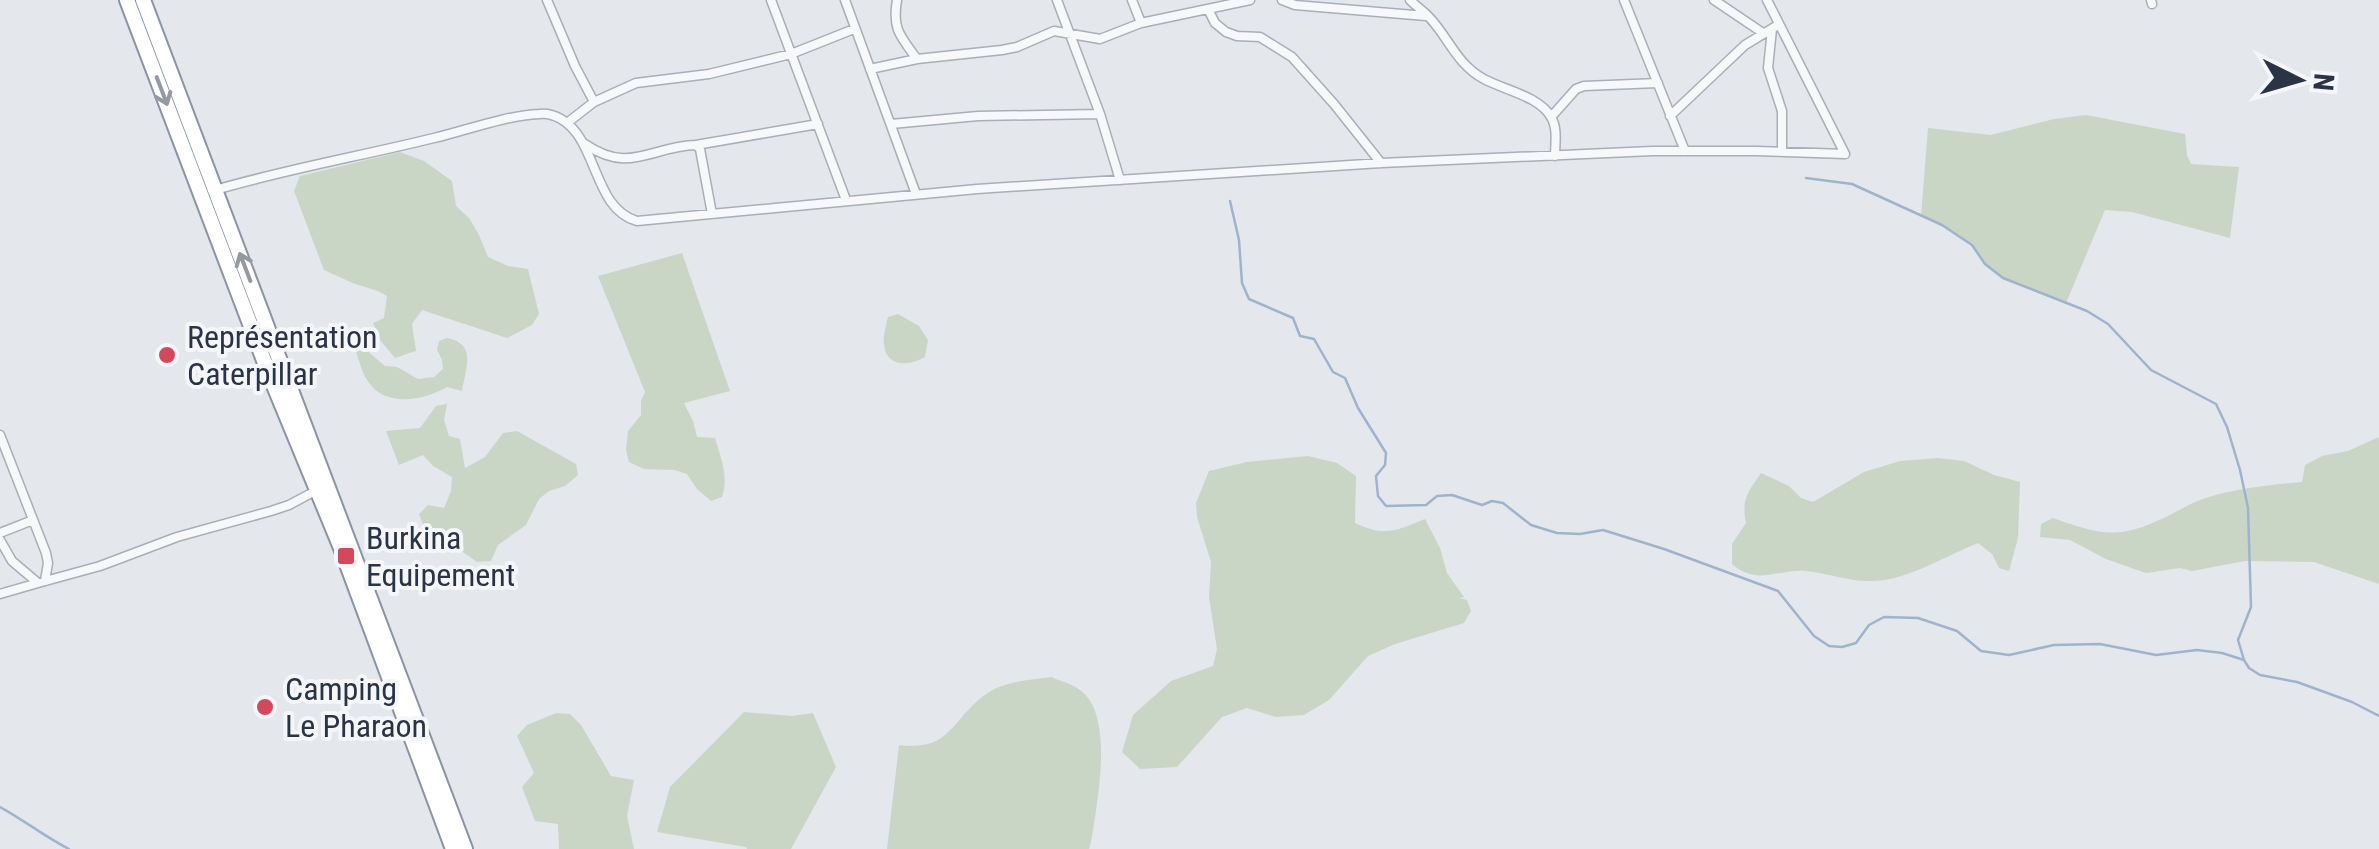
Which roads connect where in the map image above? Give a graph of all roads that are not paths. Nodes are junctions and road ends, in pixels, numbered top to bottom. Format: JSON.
{"nodes":[{"id":1,"x":127,"y":0,"type":"edge"},
{"id":2,"x":143,"y":0,"type":"edge"},
{"id":3,"x":547,"y":0,"type":"edge"},
{"id":4,"x":771,"y":0,"type":"edge"},
{"id":5,"x":845,"y":0,"type":"edge"},
{"id":6,"x":897,"y":0,"type":"edge"},
{"id":7,"x":1057,"y":0,"type":"edge"},
{"id":8,"x":1132,"y":0,"type":"edge"},
{"id":9,"x":1250,"y":0,"type":"edge"},
{"id":10,"x":1282,"y":0,"type":"edge"},
{"id":11,"x":1410,"y":0,"type":"edge"},
{"id":12,"x":1624,"y":0,"type":"edge"},
{"id":13,"x":1714,"y":0,"type":"edge"},
{"id":14,"x":1766,"y":0,"type":"edge"},
{"id":15,"x":1208,"y":10,"type":"junction"},
{"id":16,"x":1429,"y":16,"type":"junction"},
{"id":17,"x":1140,"y":24,"type":"junction"},
{"id":18,"x":854,"y":29,"type":"junction"},
{"id":19,"x":1771,"y":29,"type":"junction"},
{"id":20,"x":1069,"y":32,"type":"junction"},
{"id":21,"x":792,"y":54,"type":"junction"},
{"id":22,"x":917,"y":58,"type":"junction"},
{"id":23,"x":870,"y":69,"type":"junction"},
{"id":24,"x":1658,"y":83,"type":"junction"},
{"id":25,"x":594,"y":102,"type":"junction"},
{"id":26,"x":1100,"y":114,"type":"junction"},
{"id":27,"x":1670,"y":116,"type":"junction"},
{"id":28,"x":1552,"y":117,"type":"junction"},
{"id":29,"x":567,"y":123,"type":"junction"},
{"id":30,"x":818,"y":124,"type":"junction"},
{"id":31,"x":891,"y":124,"type":"junction"},
{"id":32,"x":581,"y":142,"type":"junction"},
{"id":33,"x":696,"y":144,"type":"junction"},
{"id":34,"x":1685,"y":150,"type":"junction"},
{"id":35,"x":1782,"y":151,"type":"junction"},
{"id":36,"x":1555,"y":156,"type":"junction"},
{"id":37,"x":1381,"y":163,"type":"junction"},
{"id":38,"x":1120,"y":180,"type":"junction"},
{"id":39,"x":216,"y":190,"type":"junction"},
{"id":40,"x":916,"y":194,"type":"junction"},
{"id":41,"x":846,"y":200,"type":"junction"},
{"id":42,"x":712,"y":214,"type":"junction"},
{"id":43,"x":0,"y":435,"type":"edge"},
{"id":44,"x":322,"y":488,"type":"junction"},
{"id":45,"x":33,"y":520,"type":"junction"},
{"id":46,"x":0,"y":536,"type":"edge"},
{"id":47,"x":42,"y":582,"type":"junction"},
{"id":48,"x":0,"y":594,"type":"edge"},
{"id":49,"x":454,"y":849,"type":"edge"},
{"id":50,"x":466,"y":849,"type":"edge"}],
"edges":[{"from":1,"to":44,"type":"highway","one_way":true},
{"from":2,"to":39,"type":"highway"},
{"from":3,"to":25,"type":"street"},
{"from":4,"to":21,"type":"street"},
{"from":5,"to":18,"type":"street"},
{"from":6,"to":22,"type":"street"},
{"from":7,"to":20,"type":"street"},
{"from":8,"to":17,"type":"street"},
{"from":9,"to":15,"type":"street"},
{"from":10,"to":16,"type":"street"},
{"from":11,"to":16,"type":"street"},
{"from":12,"to":24,"type":"street"},
{"from":13,"to":19,"type":"street"},
{"from":14,"to":19,"type":"street"},
{"from":15,"to":17,"type":"street"},
{"from":15,"to":37,"type":"street"},
{"from":16,"to":28,"type":"street"},
{"from":17,"to":20,"type":"street"},
{"from":18,"to":21,"type":"street"},
{"from":18,"to":23,"type":"street"},
{"from":19,"to":27,"type":"street"},
{"from":19,"to":35,"type":"street"},
{"from":19,"to":35,"type":"street"},
{"from":20,"to":22,"type":"street"},
{"from":20,"to":26,"type":"street"},
{"from":21,"to":25,"type":"street"},
{"from":21,"to":30,"type":"street"},
{"from":22,"to":23,"type":"street"},
{"from":23,"to":31,"type":"street"},
{"from":24,"to":27,"type":"street"},
{"from":24,"to":28,"type":"street"},
{"from":25,"to":29,"type":"street"},
{"from":26,"to":31,"type":"street"},
{"from":26,"to":38,"type":"street"},
{"from":27,"to":34,"type":"street"},
{"from":28,"to":36,"type":"street"},
{"from":29,"to":32,"type":"street"},
{"from":29,"to":39,"type":"street"},
{"from":30,"to":33,"type":"street"},
{"from":30,"to":41,"type":"street"},
{"from":31,"to":40,"type":"street"},
{"from":32,"to":33,"type":"street"},
{"from":32,"to":42,"type":"street"},
{"from":33,"to":42,"type":"street"},
{"from":34,"to":35,"type":"street"},
{"from":34,"to":36,"type":"street"},
{"from":36,"to":37,"type":"street"},
{"from":37,"to":38,"type":"street"},
{"from":38,"to":40,"type":"street"},
{"from":44,"to":39,"type":"highway","one_way":true},
{"from":40,"to":41,"type":"street"},
{"from":41,"to":42,"type":"street"},
{"from":43,"to":45,"type":"street"},
{"from":44,"to":47,"type":"street"},
{"from":44,"to":49,"type":"highway"},
{"from":44,"to":50,"type":"highway"},
{"from":45,"to":46,"type":"street"},
{"from":45,"to":47,"type":"street"},
{"from":46,"to":47,"type":"street"},
{"from":47,"to":48,"type":"street"}]}
